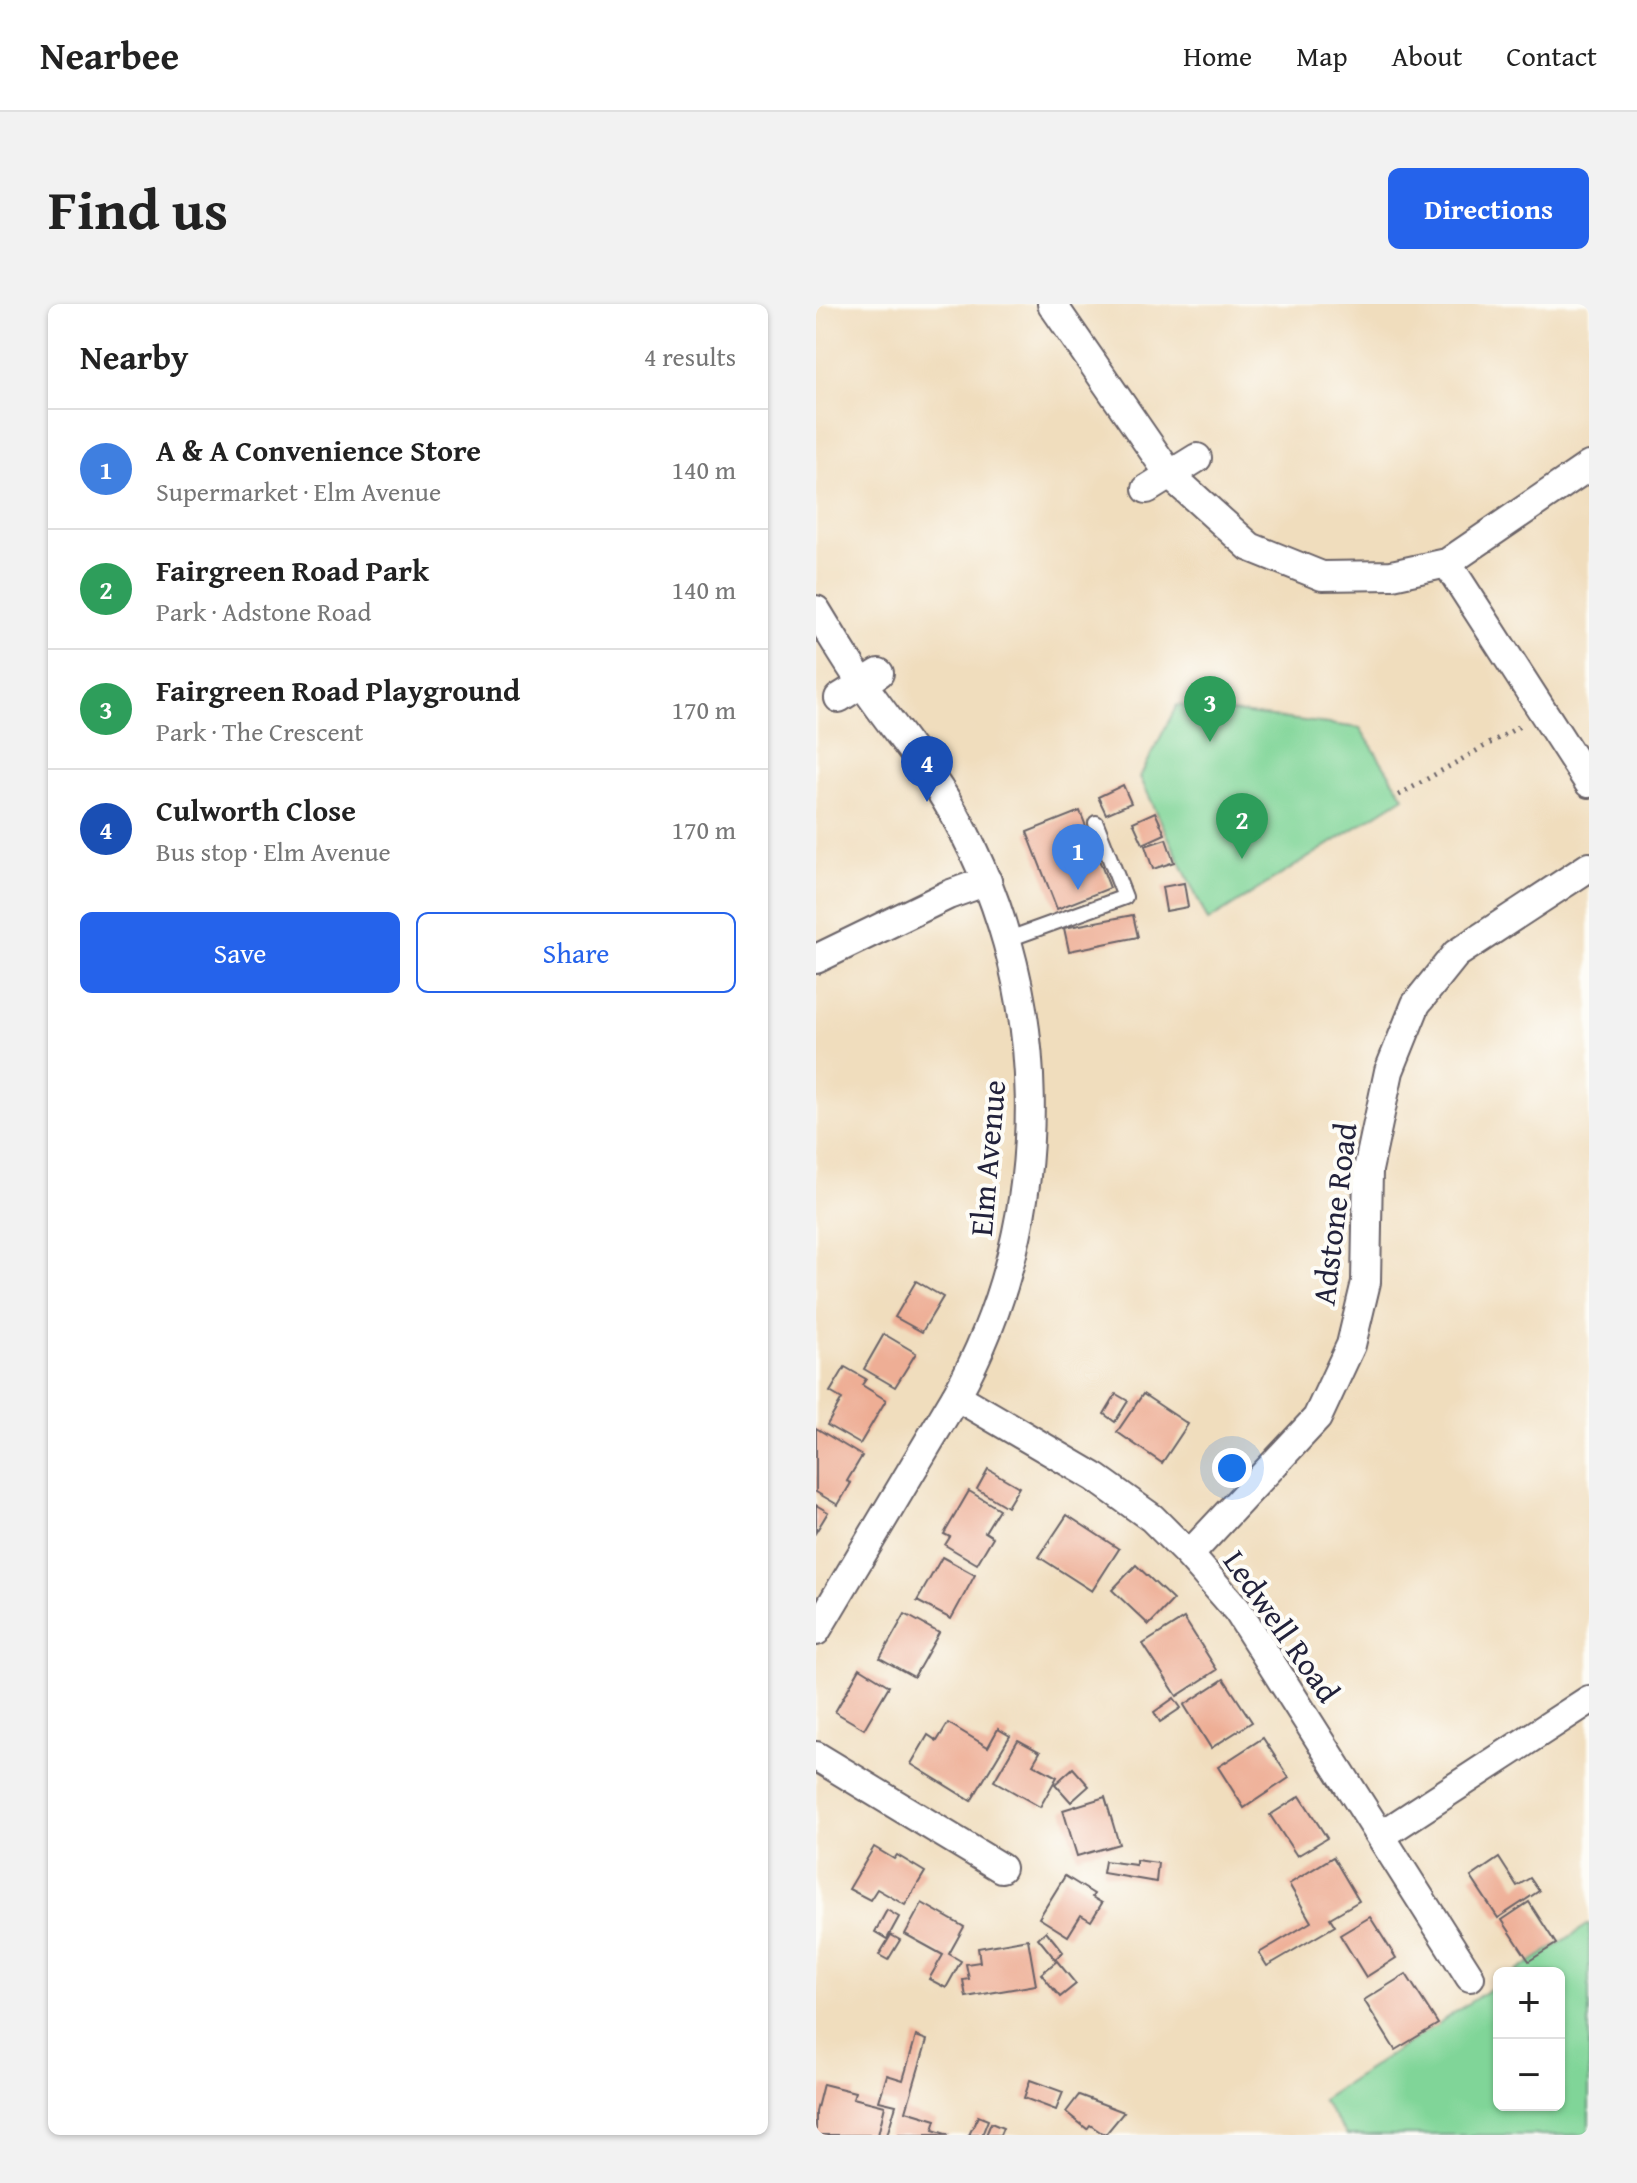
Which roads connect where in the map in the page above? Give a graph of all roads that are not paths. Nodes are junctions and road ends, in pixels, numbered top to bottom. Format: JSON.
{"nodes":[{"id":1,"x":1052,"y":304,"type":"edge"},
{"id":2,"x":1197,"y":458,"type":"dead end"},
{"id":3,"x":1589,"y":466,"type":"edge"},
{"id":4,"x":1159,"y":482,"type":"junction"},
{"id":5,"x":1447,"y":563,"type":"junction"},
{"id":6,"x":816,"y":610,"type":"edge"},
{"id":7,"x":1589,"y":783,"type":"edge"},
{"id":8,"x":1096,"y":823,"type":"dead end"},
{"id":9,"x":1589,"y":867,"type":"edge"},
{"id":10,"x":987,"y":881,"type":"junction"},
{"id":11,"x":1006,"y":940,"type":"junction"},
{"id":12,"x":816,"y":959,"type":"edge"},
{"id":13,"x":956,"y":1396,"type":"junction"},
{"id":14,"x":1189,"y":1555,"type":"junction"},
{"id":15,"x":816,"y":1631,"type":"edge"},
{"id":16,"x":1589,"y":1700,"type":"edge"},
{"id":17,"x":816,"y":1756,"type":"edge"},
{"id":18,"x":1382,"y":1835,"type":"junction"},
{"id":19,"x":1001,"y":1868,"type":"dead end"},
{"id":20,"x":1470,"y":1977,"type":"dead end"}],
"edges":[{"from":1,"to":4,"type":"street"},
{"from":2,"to":4,"type":"street"},
{"from":3,"to":5,"type":"street"},
{"from":4,"to":5,"type":"street"},
{"from":5,"to":7,"type":"street"},
{"from":6,"to":10,"type":"street","name":"Elm Avenue"},
{"from":8,"to":11,"type":"lane"},
{"from":9,"to":14,"type":"street","name":"Adstone Road"},
{"from":10,"to":11,"type":"street","name":"Elm Avenue"},
{"from":10,"to":12,"type":"street"},
{"from":11,"to":13,"type":"street","name":"Elm Avenue"},
{"from":13,"to":14,"type":"street","name":"Ledwell Road"},
{"from":13,"to":15,"type":"street","name":"Elm Avenue"},
{"from":14,"to":18,"type":"street","name":"Ledwell Road"},
{"from":16,"to":18,"type":"street"},
{"from":17,"to":19,"type":"street"},
{"from":18,"to":20,"type":"street","name":"Ledwell Road"}]}
